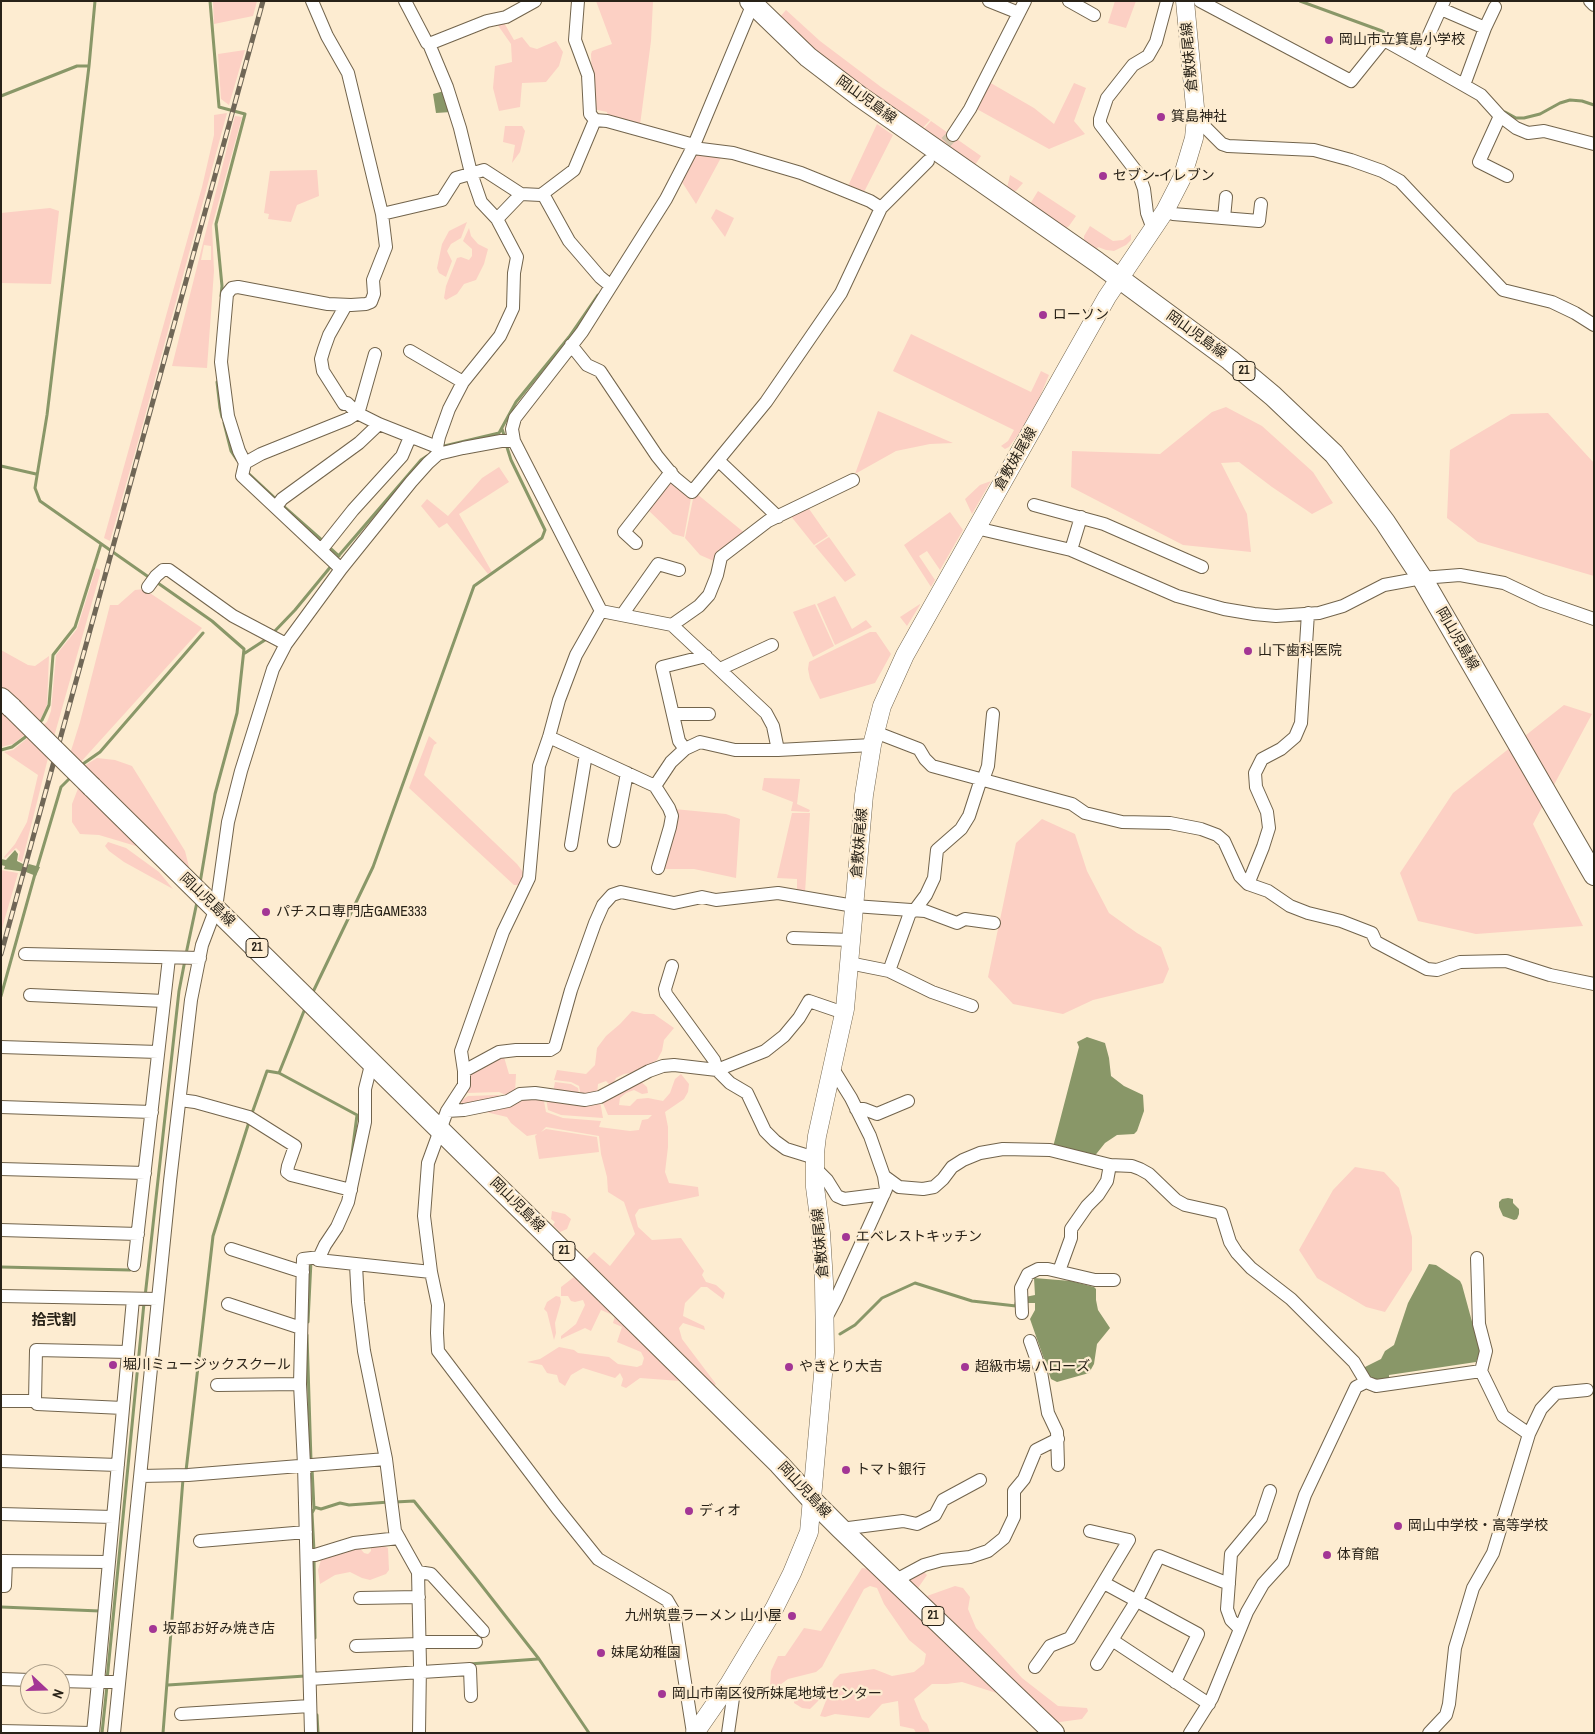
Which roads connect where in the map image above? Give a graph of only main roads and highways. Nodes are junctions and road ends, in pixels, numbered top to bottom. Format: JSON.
{"nodes":[{"id":1,"x":1185,"y":1,"type":"edge"},
{"id":2,"x":752,"y":2,"type":"edge"},
{"id":3,"x":1119,"y":279,"type":"junction"},
{"id":4,"x":6,"y":703,"type":"edge"},
{"id":5,"x":1594,"y":875,"type":"edge"},
{"id":6,"x":812,"y":1500,"type":"junction"},
{"id":7,"x":694,"y":1733,"type":"edge"},
{"id":8,"x":1054,"y":1733,"type":"edge"}],
"edges":[{"from":1,"to":3,"type":"main road","name":"倉敷妹尾線"},
{"from":2,"to":3,"type":"main road","name":"岡山児島線","number":"21"},
{"from":3,"to":5,"type":"main road","name":"岡山児島線","number":"21"},
{"from":3,"to":6,"type":"main road","name":"倉敷妹尾線"},
{"from":4,"to":6,"type":"main road","name":"岡山児島線","number":"21","bridge":true},
{"from":6,"to":7,"type":"main road","name":"倉敷妹尾線"},
{"from":6,"to":8,"type":"main road","name":"岡山児島線","number":"21"}]}
